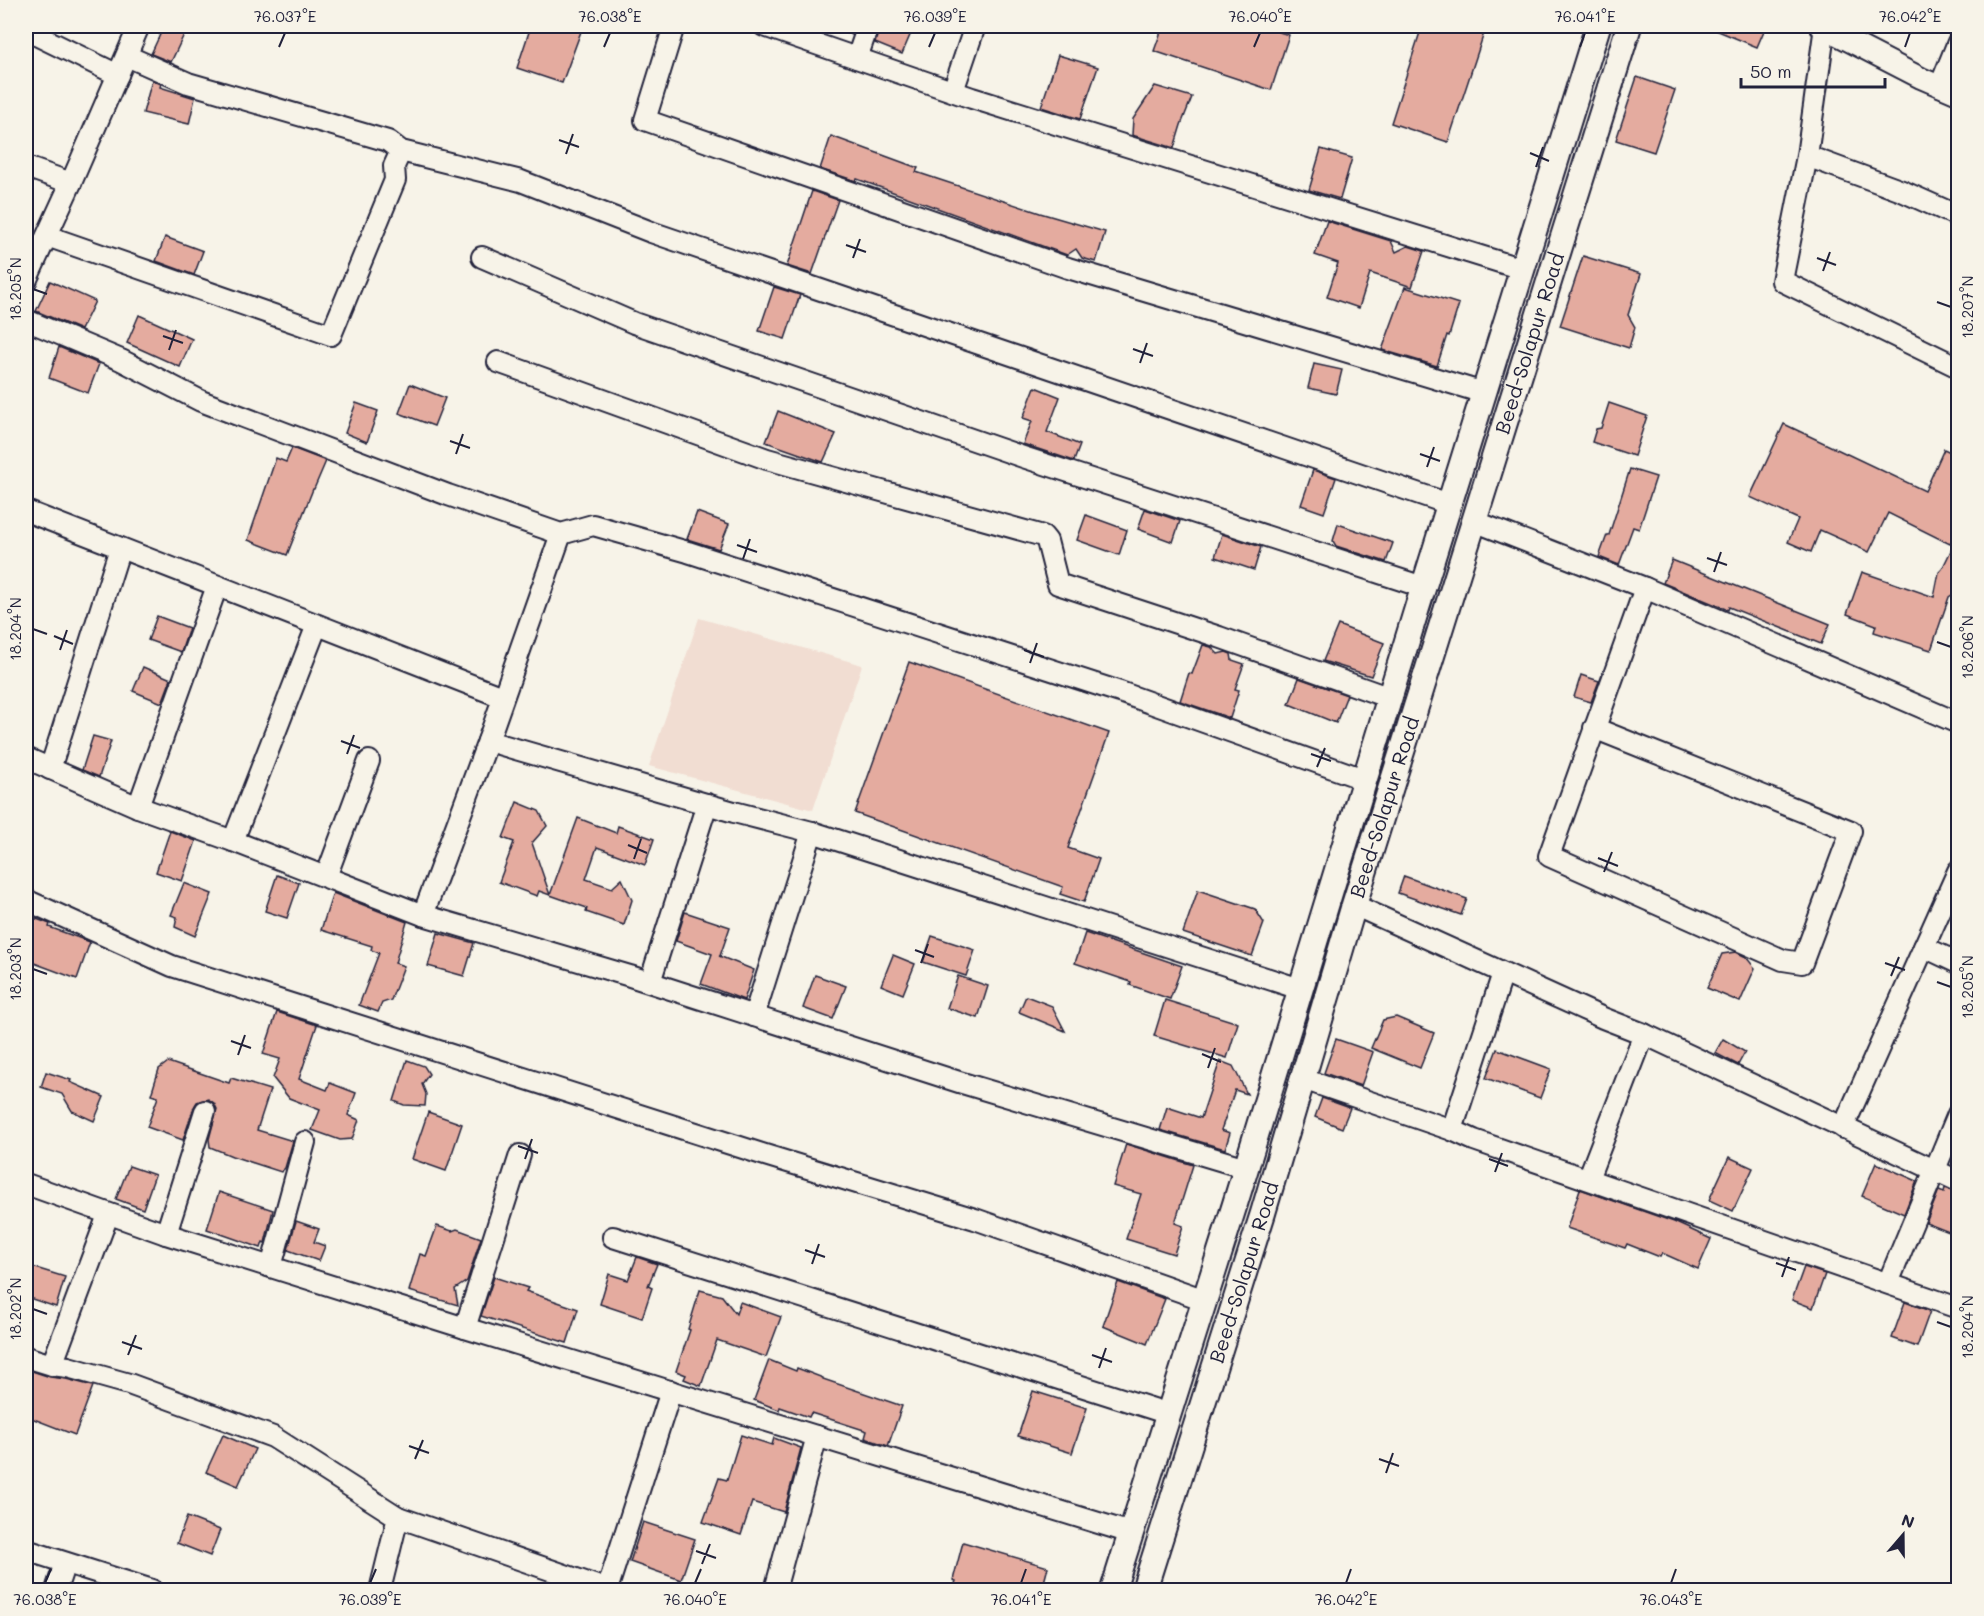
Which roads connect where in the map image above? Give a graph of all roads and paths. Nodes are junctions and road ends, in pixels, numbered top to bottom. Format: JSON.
{"nodes":[{"id":1,"x":139,"y":26,"type":"edge"},
{"id":2,"x":674,"y":26,"type":"edge"},
{"id":3,"x":764,"y":26,"type":"edge"},
{"id":4,"x":868,"y":26,"type":"edge"},
{"id":5,"x":975,"y":26,"type":"edge"},
{"id":6,"x":1598,"y":26,"type":"edge"},
{"id":7,"x":1629,"y":26,"type":"edge"},
{"id":8,"x":1823,"y":26,"type":"edge"},
{"id":9,"x":26,"y":30,"type":"edge"},
{"id":10,"x":1959,"y":42,"type":"edge"},
{"id":11,"x":127,"y":56,"type":"junction"},
{"id":12,"x":857,"y":58,"type":"junction"},
{"id":13,"x":117,"y":75,"type":"junction"},
{"id":14,"x":1940,"y":86,"type":"junction"},
{"id":15,"x":953,"y":91,"type":"junction"},
{"id":16,"x":1959,"y":94,"type":"edge"},
{"id":17,"x":401,"y":151,"type":"junction"},
{"id":18,"x":1807,"y":156,"type":"junction"},
{"id":19,"x":26,"y":167,"type":"edge"},
{"id":20,"x":71,"y":183,"type":"junction"},
{"id":21,"x":1959,"y":216,"type":"edge"},
{"id":22,"x":47,"y":236,"type":"junction"},
{"id":23,"x":482,"y":257,"type":"dead end"},
{"id":24,"x":1522,"y":269,"type":"junction"},
{"id":25,"x":26,"y":281,"type":"edge"},
{"id":26,"x":26,"y":320,"type":"edge"},
{"id":27,"x":498,"y":362,"type":"dead end"},
{"id":28,"x":1959,"y":367,"type":"edge"},
{"id":29,"x":1484,"y":393,"type":"junction"},
{"id":30,"x":1449,"y":504,"type":"junction"},
{"id":31,"x":26,"y":511,"type":"edge"},
{"id":32,"x":1474,"y":520,"type":"junction"},
{"id":33,"x":561,"y":534,"type":"junction"},
{"id":34,"x":120,"y":548,"type":"junction"},
{"id":35,"x":217,"y":586,"type":"junction"},
{"id":36,"x":1423,"y":587,"type":"junction"},
{"id":37,"x":1645,"y":588,"type":"junction"},
{"id":38,"x":317,"y":625,"type":"junction"},
{"id":39,"x":502,"y":698,"type":"junction"},
{"id":40,"x":1390,"y":698,"type":"junction"},
{"id":41,"x":1959,"y":723,"type":"edge"},
{"id":42,"x":1594,"y":728,"type":"junction"},
{"id":43,"x":488,"y":741,"type":"junction"},
{"id":44,"x":26,"y":758,"type":"edge"},
{"id":45,"x":369,"y":761,"type":"dead end"},
{"id":46,"x":50,"y":769,"type":"junction"},
{"id":47,"x":1365,"y":777,"type":"junction"},
{"id":48,"x":707,"y":804,"type":"junction"},
{"id":49,"x":138,"y":807,"type":"junction"},
{"id":50,"x":812,"y":832,"type":"junction"},
{"id":51,"x":233,"y":841,"type":"junction"},
{"id":52,"x":1959,"y":871,"type":"edge"},
{"id":53,"x":326,"y":877,"type":"junction"},
{"id":54,"x":26,"y":900,"type":"edge"},
{"id":55,"x":1354,"y":905,"type":"junction"},
{"id":56,"x":423,"y":915,"type":"junction"},
{"id":57,"x":1924,"y":947,"type":"junction"},
{"id":58,"x":1959,"y":963,"type":"edge"},
{"id":59,"x":1503,"y":973,"type":"junction"},
{"id":60,"x":650,"y":982,"type":"junction"},
{"id":61,"x":1300,"y":988,"type":"junction"},
{"id":62,"x":754,"y":1016,"type":"junction"},
{"id":63,"x":1644,"y":1034,"type":"junction"},
{"id":64,"x":1303,"y":1079,"type":"junction"},
{"id":65,"x":205,"y":1111,"type":"dead end"},
{"id":66,"x":1959,"y":1114,"type":"edge"},
{"id":67,"x":1843,"y":1128,"type":"junction"},
{"id":68,"x":1452,"y":1130,"type":"junction"},
{"id":69,"x":305,"y":1142,"type":"dead end"},
{"id":70,"x":520,"y":1155,"type":"dead end"},
{"id":71,"x":1246,"y":1168,"type":"junction"},
{"id":72,"x":1935,"y":1171,"type":"junction"},
{"id":73,"x":1588,"y":1179,"type":"junction"},
{"id":74,"x":1959,"y":1181,"type":"edge"},
{"id":75,"x":26,"y":1184,"type":"edge"},
{"id":76,"x":108,"y":1215,"type":"junction"},
{"id":77,"x":166,"y":1234,"type":"junction"},
{"id":78,"x":613,"y":1237,"type":"dead end"},
{"id":79,"x":272,"y":1267,"type":"junction"},
{"id":80,"x":1888,"y":1283,"type":"junction"},
{"id":81,"x":1205,"y":1300,"type":"junction"},
{"id":82,"x":1959,"y":1308,"type":"edge"},
{"id":83,"x":465,"y":1328,"type":"junction"},
{"id":84,"x":26,"y":1357,"type":"edge"},
{"id":85,"x":52,"y":1365,"type":"junction"},
{"id":86,"x":671,"y":1391,"type":"junction"},
{"id":87,"x":1169,"y":1414,"type":"junction"},
{"id":88,"x":817,"y":1436,"type":"junction"},
{"id":89,"x":398,"y":1517,"type":"junction"},
{"id":90,"x":1131,"y":1533,"type":"junction"},
{"id":91,"x":26,"y":1550,"type":"edge"},
{"id":92,"x":65,"y":1563,"type":"junction"},
{"id":93,"x":56,"y":1590,"type":"edge"},
{"id":94,"x":147,"y":1590,"type":"edge"},
{"id":95,"x":380,"y":1590,"type":"edge"},
{"id":96,"x":607,"y":1590,"type":"edge"},
{"id":97,"x":775,"y":1590,"type":"edge"},
{"id":98,"x":1113,"y":1590,"type":"edge"},
{"id":99,"x":1143,"y":1590,"type":"edge"}],
"edges":[{"from":1,"to":11,"type":"street"},
{"from":2,"to":29,"type":"street"},
{"from":3,"to":12,"type":"street"},
{"from":4,"to":12,"type":"street"},
{"from":5,"to":15,"type":"street"},
{"from":6,"to":24,"type":"main road","name":"Beed-Solapur Road"},
{"from":7,"to":32,"type":"main road","name":"Beed-Solapur Road"},
{"from":8,"to":14,"type":"street"},
{"from":8,"to":18,"type":"street"},
{"from":9,"to":13,"type":"street"},
{"from":10,"to":14,"type":"street"},
{"from":11,"to":13,"type":"street"},
{"from":11,"to":17,"type":"street"},
{"from":12,"to":15,"type":"street"},
{"from":13,"to":20,"type":"street"},
{"from":14,"to":16,"type":"street"},
{"from":15,"to":24,"type":"street"},
{"from":17,"to":22,"type":"street"},
{"from":17,"to":30,"type":"street"},
{"from":18,"to":21,"type":"street"},
{"from":18,"to":28,"type":"street"},
{"from":19,"to":20,"type":"street"},
{"from":20,"to":22,"type":"street"},
{"from":22,"to":25,"type":"street"},
{"from":23,"to":36,"type":"street"},
{"from":24,"to":29,"type":"main road","name":"Beed-Solapur Road"},
{"from":26,"to":33,"type":"street"},
{"from":27,"to":40,"type":"street"},
{"from":29,"to":30,"type":"main road","name":"Beed-Solapur Road"},
{"from":30,"to":36,"type":"main road","name":"Beed-Solapur Road"},
{"from":31,"to":34,"type":"street"},
{"from":32,"to":37,"type":"street"},
{"from":32,"to":55,"type":"main road","name":"Beed-Solapur Road"},
{"from":33,"to":39,"type":"street"},
{"from":33,"to":47,"type":"street"},
{"from":34,"to":35,"type":"street"},
{"from":34,"to":46,"type":"street"},
{"from":35,"to":38,"type":"street"},
{"from":35,"to":49,"type":"street"},
{"from":36,"to":40,"type":"main road","name":"Beed-Solapur Road"},
{"from":37,"to":41,"type":"street"},
{"from":37,"to":42,"type":"street"},
{"from":38,"to":39,"type":"street"},
{"from":38,"to":51,"type":"street"},
{"from":39,"to":43,"type":"street"},
{"from":40,"to":47,"type":"main road","name":"Beed-Solapur Road"},
{"from":42,"to":42,"type":"street"},
{"from":43,"to":48,"type":"street"},
{"from":43,"to":56,"type":"street"},
{"from":44,"to":46,"type":"street"},
{"from":45,"to":53,"type":"street"},
{"from":46,"to":49,"type":"street"},
{"from":47,"to":61,"type":"main road","name":"Beed-Solapur Road"},
{"from":48,"to":50,"type":"street"},
{"from":48,"to":60,"type":"street"},
{"from":49,"to":51,"type":"street"},
{"from":50,"to":61,"type":"street"},
{"from":50,"to":62,"type":"street"},
{"from":51,"to":53,"type":"street"},
{"from":52,"to":57,"type":"street"},
{"from":53,"to":56,"type":"street"},
{"from":54,"to":81,"type":"street"},
{"from":55,"to":59,"type":"street"},
{"from":55,"to":64,"type":"main road","name":"Beed-Solapur Road"},
{"from":56,"to":60,"type":"street"},
{"from":57,"to":58,"type":"street"},
{"from":57,"to":67,"type":"street"},
{"from":59,"to":63,"type":"street"},
{"from":59,"to":68,"type":"street"},
{"from":60,"to":62,"type":"street"},
{"from":61,"to":71,"type":"main road","name":"Beed-Solapur Road"},
{"from":62,"to":71,"type":"street"},
{"from":63,"to":67,"type":"street"},
{"from":63,"to":73,"type":"street"},
{"from":64,"to":68,"type":"street"},
{"from":64,"to":99,"type":"main road","name":"Beed-Solapur Road"},
{"from":65,"to":77,"type":"street"},
{"from":66,"to":72,"type":"street"},
{"from":67,"to":72,"type":"street"},
{"from":68,"to":73,"type":"street"},
{"from":69,"to":79,"type":"street"},
{"from":70,"to":83,"type":"street"},
{"from":71,"to":81,"type":"main road","name":"Beed-Solapur Road"},
{"from":72,"to":74,"type":"street"},
{"from":72,"to":80,"type":"street"},
{"from":73,"to":80,"type":"street"},
{"from":75,"to":76,"type":"street"},
{"from":76,"to":77,"type":"street"},
{"from":76,"to":85,"type":"street"},
{"from":77,"to":79,"type":"street"},
{"from":78,"to":87,"type":"street"},
{"from":79,"to":83,"type":"street"},
{"from":80,"to":82,"type":"street"},
{"from":81,"to":87,"type":"main road","name":"Beed-Solapur Road"},
{"from":83,"to":86,"type":"street"},
{"from":84,"to":85,"type":"street"},
{"from":85,"to":89,"type":"street"},
{"from":86,"to":88,"type":"street"},
{"from":86,"to":96,"type":"street"},
{"from":87,"to":90,"type":"main road","name":"Beed-Solapur Road"},
{"from":88,"to":90,"type":"street"},
{"from":88,"to":97,"type":"street"},
{"from":89,"to":95,"type":"street"},
{"from":89,"to":96,"type":"street"},
{"from":90,"to":98,"type":"main road","name":"Beed-Solapur Road"},
{"from":91,"to":92,"type":"street"},
{"from":92,"to":93,"type":"street"},
{"from":92,"to":94,"type":"street"}]}
